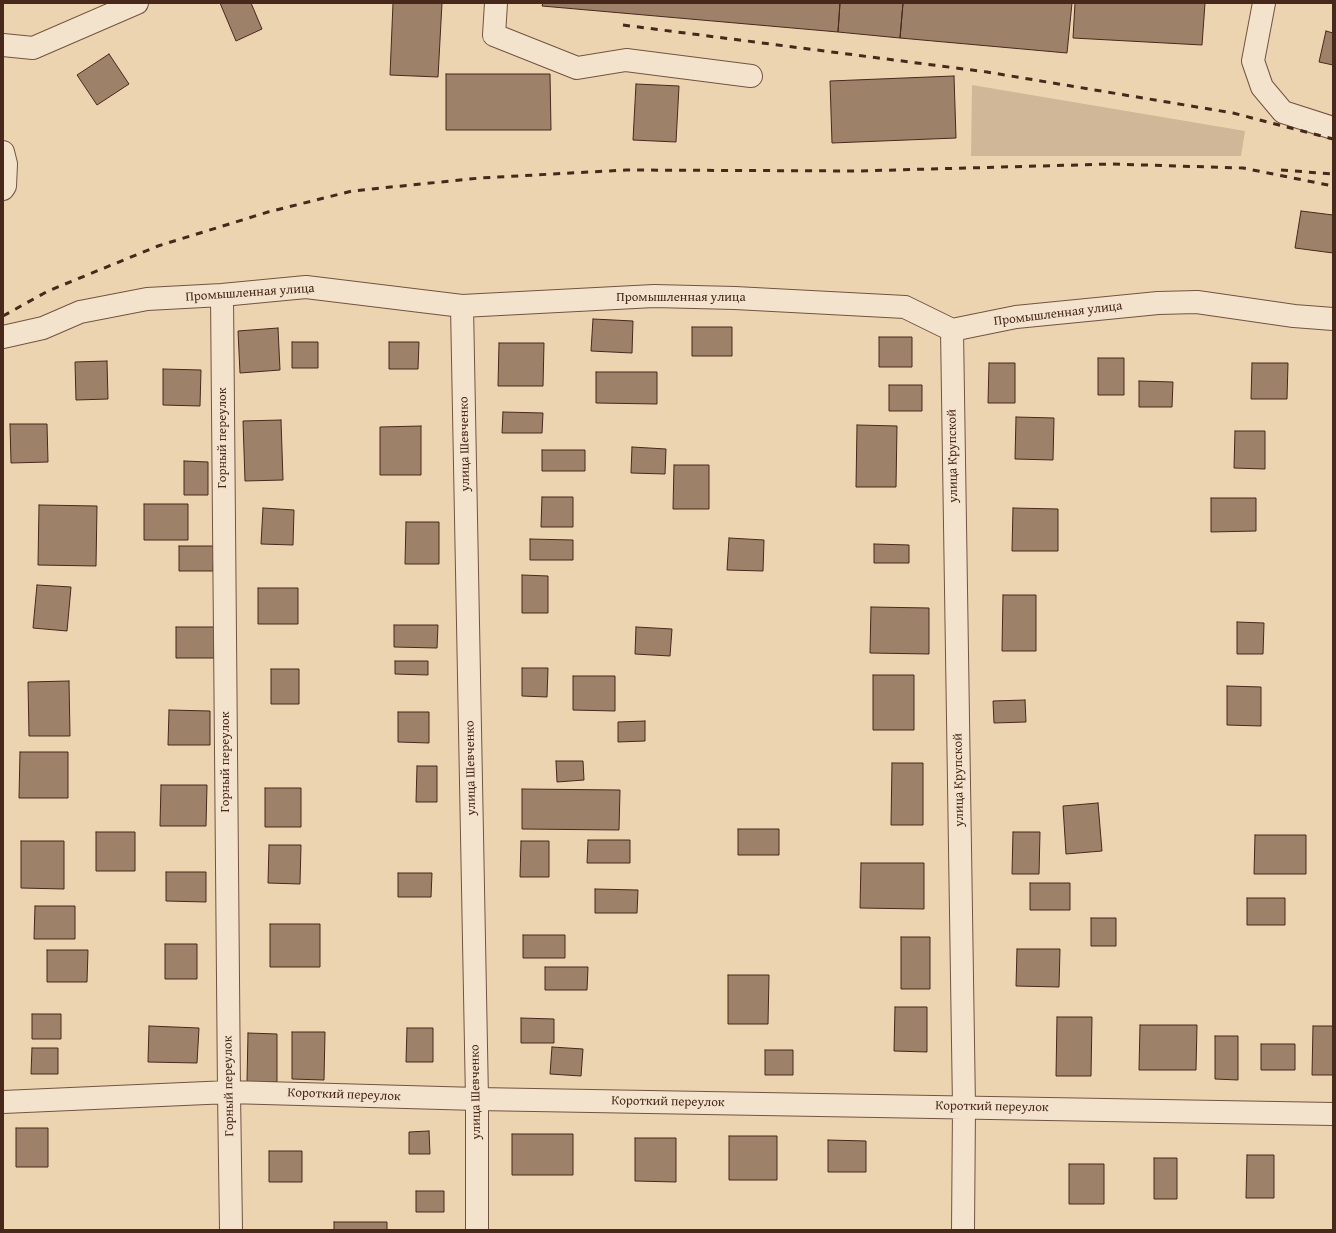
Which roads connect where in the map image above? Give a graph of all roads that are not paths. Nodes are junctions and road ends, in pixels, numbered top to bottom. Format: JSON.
{"nodes":[{"id":1,"x":137,"y":3,"type":"edge"},
{"id":2,"x":496,"y":3,"type":"edge"},
{"id":3,"x":1264,"y":3,"type":"edge"},
{"id":4,"x":3,"y":45,"type":"edge"},
{"id":5,"x":751,"y":76,"type":"dead end"},
{"id":6,"x":1333,"y":128,"type":"edge"},
{"id":7,"x":3,"y":152,"type":"edge"},
{"id":8,"x":3,"y":189,"type":"edge"},
{"id":9,"x":222,"y":295,"type":"junction"},
{"id":10,"x":462,"y":306,"type":"junction"},
{"id":11,"x":1333,"y":319,"type":"edge"},
{"id":12,"x":952,"y":330,"type":"junction"},
{"id":13,"x":3,"y":337,"type":"edge"},
{"id":14,"x":229,"y":1092,"type":"junction"},
{"id":15,"x":477,"y":1099,"type":"junction"},
{"id":16,"x":3,"y":1102,"type":"edge"},
{"id":17,"x":964,"y":1107,"type":"junction"},
{"id":18,"x":1333,"y":1114,"type":"edge"},
{"id":19,"x":231,"y":1230,"type":"edge"},
{"id":20,"x":477,"y":1230,"type":"edge"},
{"id":21,"x":963,"y":1230,"type":"edge"}],
"edges":[{"from":1,"to":4,"type":"street"},
{"from":2,"to":5,"type":"street"},
{"from":3,"to":6,"type":"street"},
{"from":7,"to":8,"type":"street"},
{"from":9,"to":10,"type":"street","name":"Промышленная улица"},
{"from":9,"to":13,"type":"street","name":"Промышленная улица"},
{"from":9,"to":14,"type":"street","name":"Горный переулок"},
{"from":10,"to":12,"type":"street","name":"Промышленная улица"},
{"from":10,"to":15,"type":"street","name":"улица Шевченко"},
{"from":11,"to":12,"type":"street","name":"Промышленная улица"},
{"from":12,"to":17,"type":"street","name":"улица Крупской"},
{"from":14,"to":15,"type":"street","name":"Короткий переулок"},
{"from":14,"to":16,"type":"street","name":"Короткий переулок"},
{"from":14,"to":19,"type":"street","name":"Горный переулок"},
{"from":15,"to":17,"type":"street","name":"Короткий переулок"},
{"from":15,"to":20,"type":"street","name":"улица Шевченко"},
{"from":17,"to":18,"type":"street","name":"Короткий переулок"},
{"from":17,"to":21,"type":"street","name":"улица Крупской"}]}
